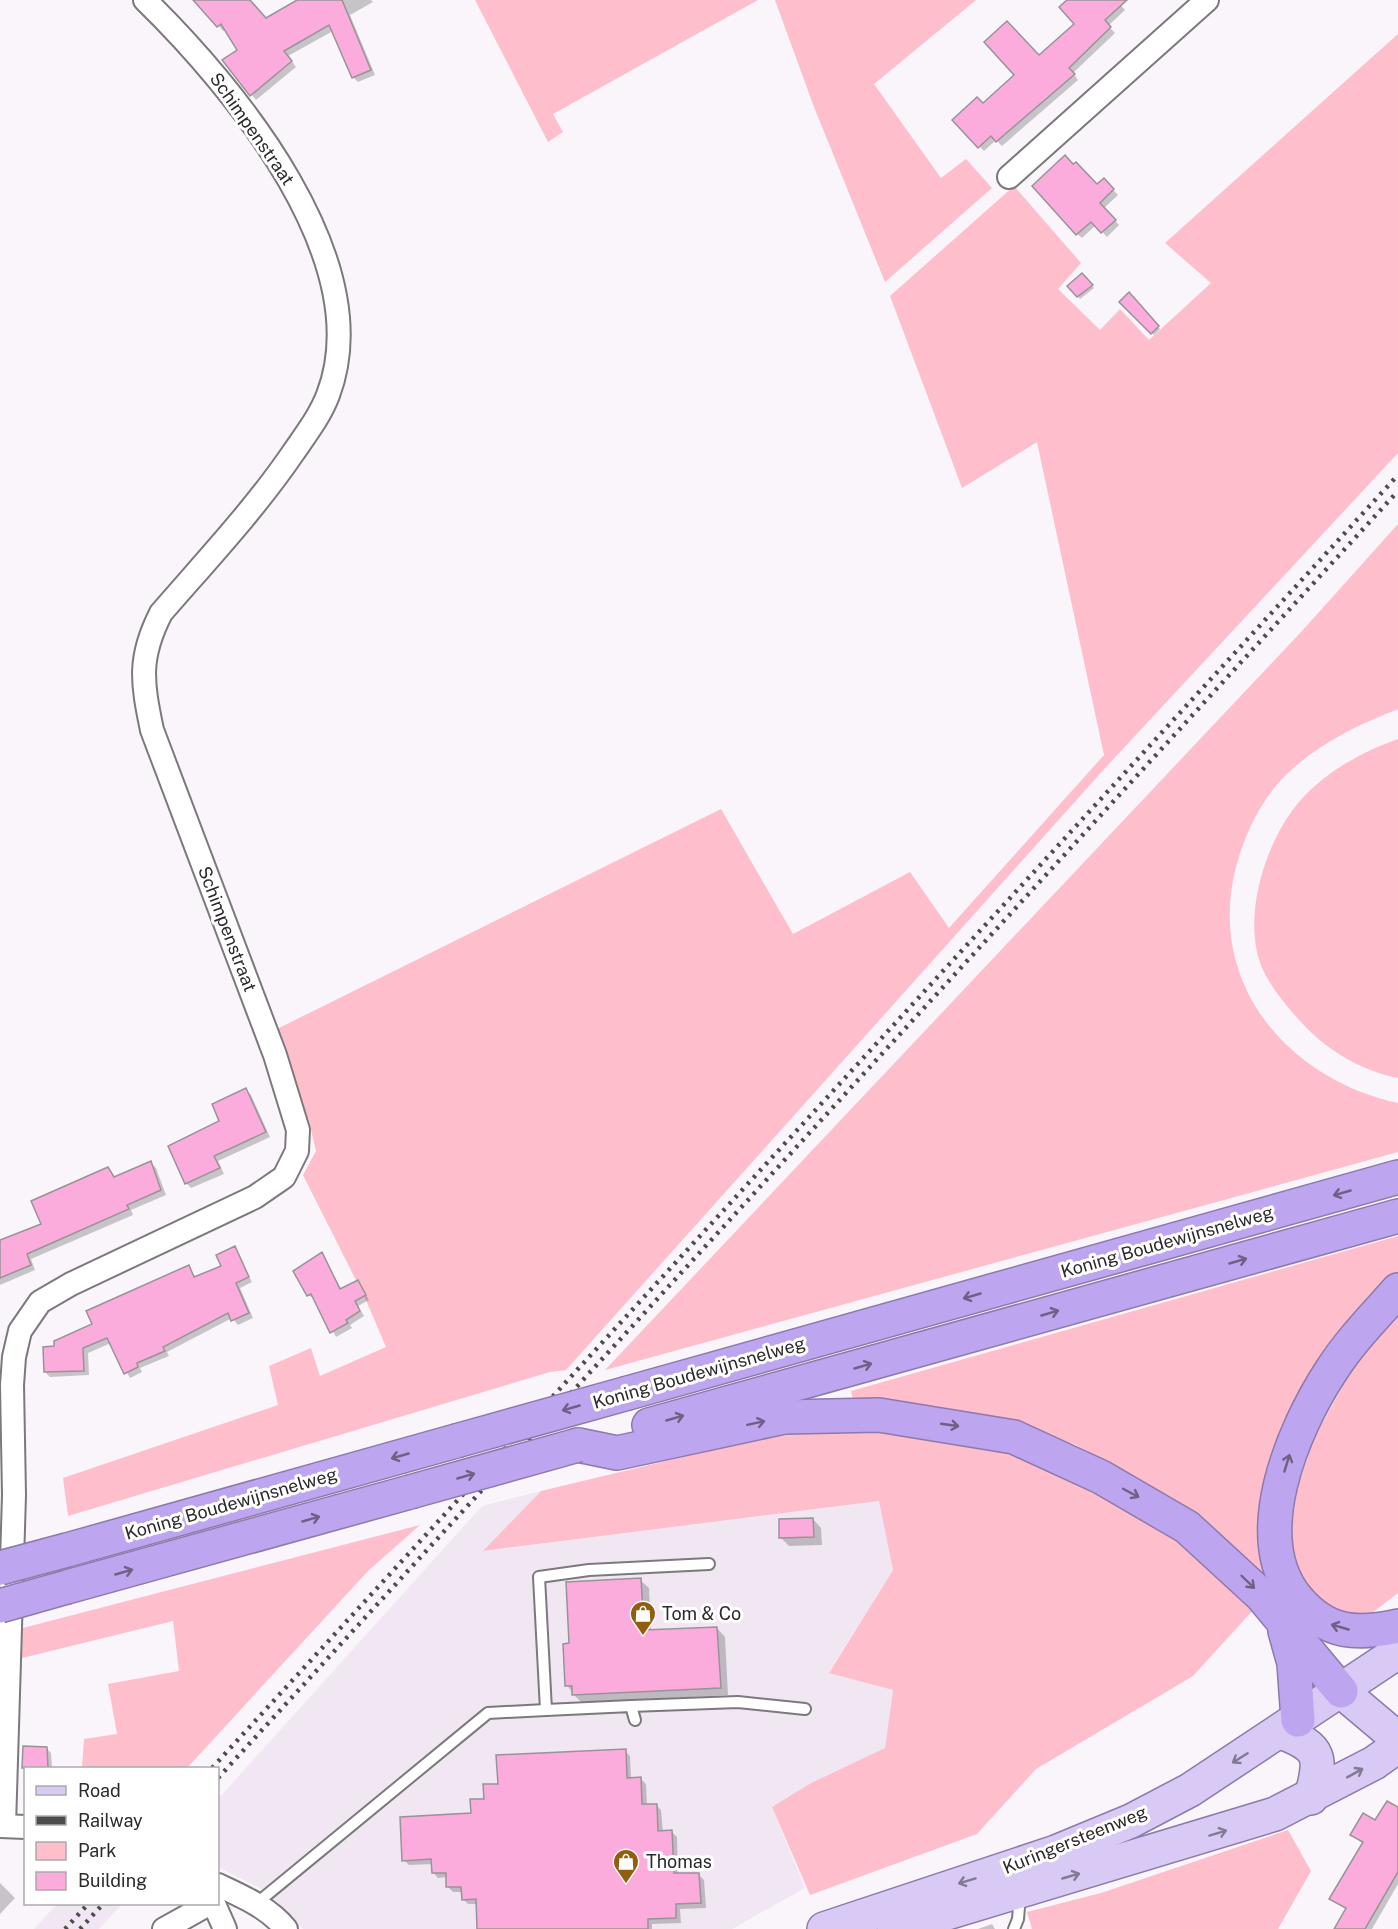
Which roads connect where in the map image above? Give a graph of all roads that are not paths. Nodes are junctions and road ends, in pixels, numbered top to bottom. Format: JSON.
{"nodes":[{"id":1,"x":145,"y":0,"type":"edge"},
{"id":2,"x":1207,"y":0,"type":"edge"},
{"id":3,"x":1009,"y":177,"type":"dead end"},
{"id":4,"x":1398,"y":1177,"type":"edge"},
{"id":5,"x":1398,"y":1216,"type":"edge"},
{"id":6,"x":1398,"y":1290,"type":"edge"},
{"id":7,"x":10,"y":1329,"type":"edge"},
{"id":8,"x":0,"y":1438,"type":"edge"},
{"id":9,"x":578,"y":1445,"type":"junction"},
{"id":10,"x":14,"y":1461,"type":"junction"},
{"id":11,"x":7,"y":1495,"type":"edge"},
{"id":12,"x":709,"y":1564,"type":"dead end"},
{"id":13,"x":0,"y":1568,"type":"edge"},
{"id":14,"x":0,"y":1606,"type":"edge"},
{"id":15,"x":1284,"y":1624,"type":"junction"},
{"id":16,"x":1398,"y":1626,"type":"edge"},
{"id":17,"x":1398,"y":1652,"type":"edge"},
{"id":18,"x":1341,"y":1691,"type":"junction"},
{"id":19,"x":631,"y":1706,"type":"junction"},
{"id":20,"x":805,"y":1709,"type":"dead end"},
{"id":21,"x":546,"y":1710,"type":"junction"},
{"id":22,"x":635,"y":1720,"type":"dead end"},
{"id":23,"x":1290,"y":1726,"type":"junction"},
{"id":24,"x":1398,"y":1739,"type":"edge"},
{"id":25,"x":1398,"y":1746,"type":"edge"},
{"id":26,"x":1311,"y":1798,"type":"junction"},
{"id":27,"x":10,"y":1826,"type":"edge"},
{"id":28,"x":1021,"y":1890,"type":"junction"},
{"id":29,"x":219,"y":1895,"type":"edge"},
{"id":30,"x":257,"y":1903,"type":"junction"},
{"id":31,"x":200,"y":1905,"type":"edge"},
{"id":32,"x":219,"y":1905,"type":"edge"},
{"id":33,"x":905,"y":1928,"type":"edge"},
{"id":34,"x":164,"y":1929,"type":"edge"},
{"id":35,"x":225,"y":1929,"type":"edge"},
{"id":36,"x":286,"y":1929,"type":"edge"},
{"id":37,"x":824,"y":1929,"type":"edge"},
{"id":38,"x":1014,"y":1929,"type":"edge"}],
"edges":[{"from":1,"to":7,"type":"street","name":"Schimpenstraat"},
{"from":2,"to":3,"type":"street"},
{"from":4,"to":13,"type":"highway","name":"Koning Boudewijnsnelweg","one_way":true,"bridge":true},
{"from":9,"to":5,"type":"highway","name":"Koning Boudewijnsnelweg","one_way":true},
{"from":16,"to":6,"type":"highway","one_way":true},
{"from":7,"to":10,"type":"street","name":"Schimpenstraat"},
{"from":8,"to":10,"type":"street"},
{"from":14,"to":9,"type":"highway","name":"Koning Boudewijnsnelweg","one_way":true,"bridge":true},
{"from":9,"to":15,"type":"highway","one_way":true},
{"from":10,"to":11,"type":"street","name":"Schimpenstraat"},
{"from":11,"to":27,"type":"street","name":"Schimpenstraat"},
{"from":12,"to":21,"type":"lane"},
{"from":15,"to":18,"type":"highway"},
{"from":15,"to":23,"type":"highway"},
{"from":17,"to":18,"type":"main road","name":"Kuringersteenweg"},
{"from":18,"to":23,"type":"main road","name":"Kuringersteenweg"},
{"from":18,"to":24,"type":"main road"},
{"from":19,"to":20,"type":"lane"},
{"from":19,"to":21,"type":"lane"},
{"from":19,"to":22,"type":"lane"},
{"from":21,"to":30,"type":"lane"},
{"from":23,"to":26,"type":"main road"},
{"from":23,"to":37,"type":"main road","name":"Kuringersteenweg","one_way":true},
{"from":26,"to":25,"type":"main road","name":"Kuringersteenweg","one_way":true},
{"from":28,"to":26,"type":"main road","name":"Kuringersteenweg","one_way":true},
{"from":28,"to":33,"type":"main road","name":"Kuringersteenweg"},
{"from":28,"to":38,"type":"lane"},
{"from":29,"to":30,"type":"street"},
{"from":30,"to":36,"type":"street"},
{"from":31,"to":34,"type":"street"},
{"from":32,"to":35,"type":"street"}]}
